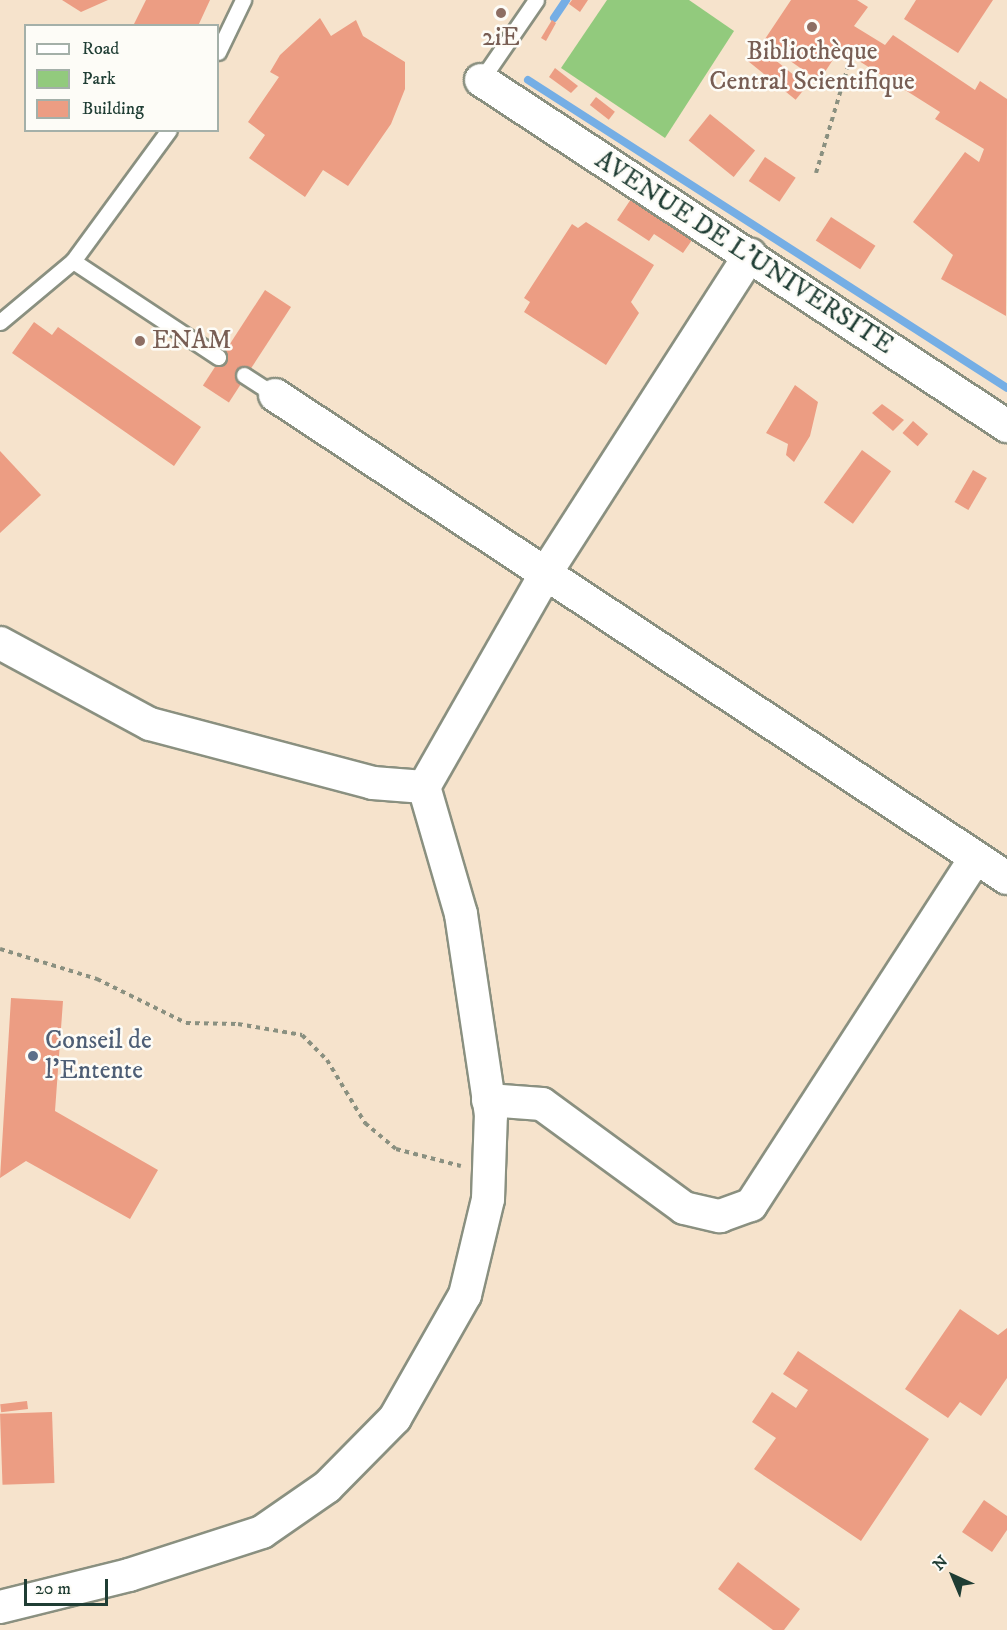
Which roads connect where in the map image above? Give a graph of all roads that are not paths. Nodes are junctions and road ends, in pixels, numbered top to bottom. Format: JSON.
{"nodes":[{"id":1,"x":243,"y":0,"type":"edge"},
{"id":2,"x":536,"y":0,"type":"edge"},
{"id":3,"x":219,"y":50,"type":"edge"},
{"id":4,"x":481,"y":80,"type":"joint"},
{"id":5,"x":168,"y":132,"type":"edge"},
{"id":6,"x":750,"y":255,"type":"junction"},
{"id":7,"x":73,"y":261,"type":"junction"},
{"id":8,"x":0,"y":322,"type":"edge"},
{"id":9,"x":218,"y":357,"type":"dead end"},
{"id":10,"x":244,"y":375,"type":"dead end"},
{"id":11,"x":275,"y":395,"type":"joint"},
{"id":12,"x":1007,"y":426,"type":"edge"},
{"id":13,"x":547,"y":570,"type":"junction"},
{"id":14,"x":0,"y":643,"type":"edge"},
{"id":15,"x":424,"y":787,"type":"junction"},
{"id":16,"x":975,"y":859,"type":"junction"},
{"id":17,"x":1007,"y":878,"type":"edge"},
{"id":18,"x":488,"y":1100,"type":"junction"},
{"id":19,"x":0,"y":1607,"type":"edge"}],
"edges":[{"from":1,"to":3,"type":"lane"},
{"from":2,"to":4,"type":"lane"},
{"from":4,"to":6,"type":"street","name":"AVENUE DE L'UNIVERSITE"},
{"from":5,"to":7,"type":"lane"},
{"from":6,"to":12,"type":"street","name":"AVENUE DE L'UNIVERSITE"},
{"from":6,"to":13,"type":"street"},
{"from":7,"to":8,"type":"lane"},
{"from":7,"to":9,"type":"lane"},
{"from":10,"to":11,"type":"lane"},
{"from":11,"to":13,"type":"street"},
{"from":13,"to":15,"type":"street"},
{"from":13,"to":16,"type":"street"},
{"from":14,"to":15,"type":"street"},
{"from":15,"to":18,"type":"street"},
{"from":16,"to":17,"type":"street"},
{"from":16,"to":18,"type":"street"},
{"from":18,"to":19,"type":"street"}]}
